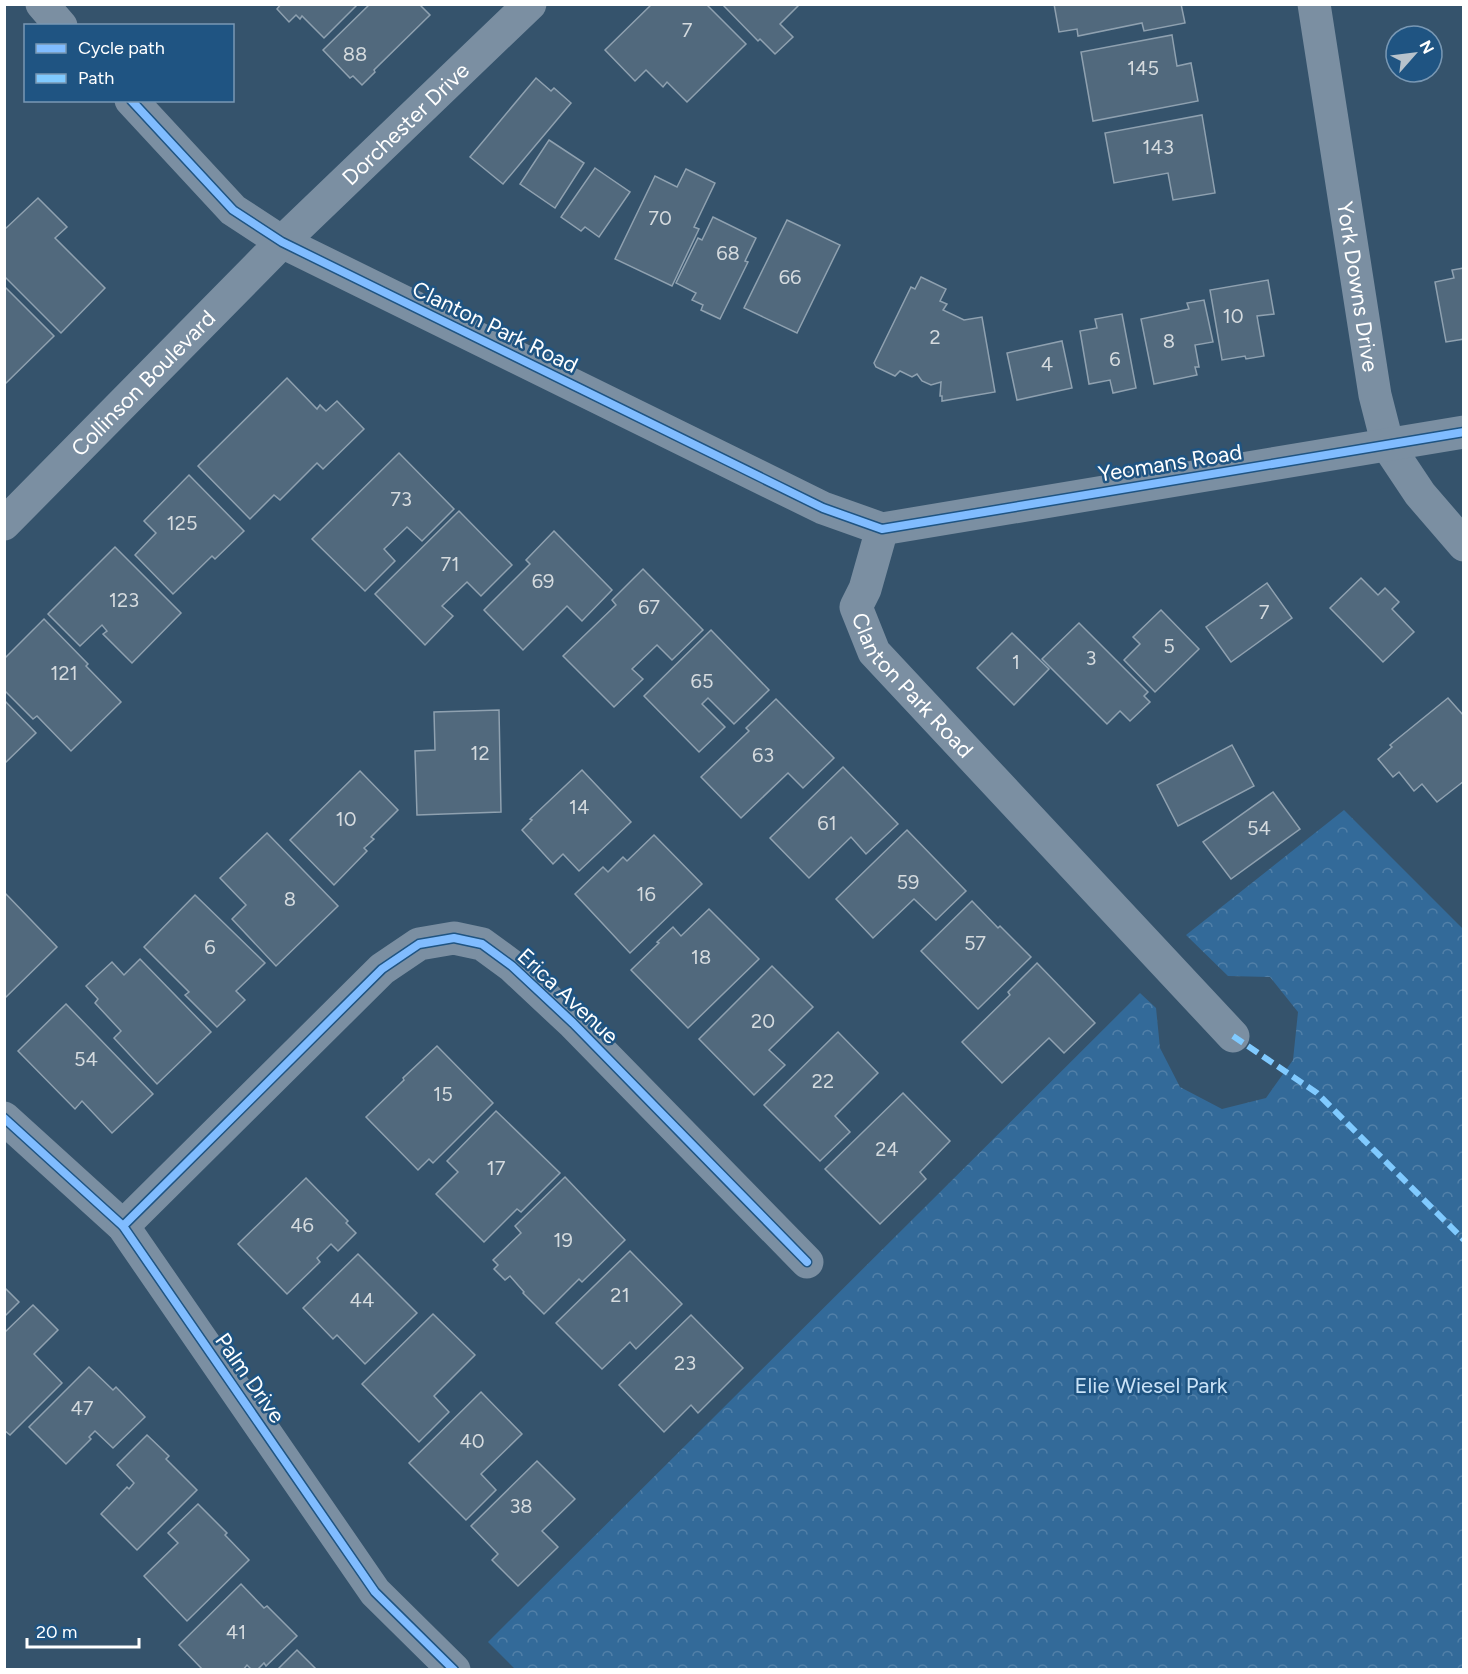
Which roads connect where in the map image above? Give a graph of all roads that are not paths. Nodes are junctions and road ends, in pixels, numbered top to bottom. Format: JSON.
{"nodes":[{"id":1,"x":42,"y":4,"type":"edge"},
{"id":2,"x":530,"y":4,"type":"edge"},
{"id":3,"x":1314,"y":4,"type":"edge"},
{"id":4,"x":59,"y":24,"type":"edge"},
{"id":5,"x":133,"y":102,"type":"edge"},
{"id":6,"x":282,"y":242,"type":"junction"},
{"id":7,"x":1464,"y":432,"type":"edge"},
{"id":8,"x":1388,"y":446,"type":"junction"},
{"id":9,"x":4,"y":524,"type":"edge"},
{"id":10,"x":882,"y":529,"type":"junction"},
{"id":11,"x":1464,"y":545,"type":"edge"},
{"id":12,"x":1233,"y":1036,"type":"dead end"},
{"id":13,"x":4,"y":1118,"type":"edge"},
{"id":14,"x":123,"y":1226,"type":"junction"},
{"id":15,"x":807,"y":1262,"type":"dead end"},
{"id":16,"x":454,"y":1670,"type":"edge"}],
"edges":[{"from":1,"to":4,"type":"street"},
{"from":2,"to":6,"type":"street","name":"Dorchester Drive"},
{"from":3,"to":8,"type":"street","name":"York Downs Drive"},
{"from":5,"to":6,"type":"street","name":"Clanton Park Road"},
{"from":6,"to":9,"type":"street","name":"Collinson Boulevard"},
{"from":6,"to":10,"type":"street","name":"Clanton Park Road"},
{"from":7,"to":8,"type":"street","name":"Yeomans Road"},
{"from":8,"to":10,"type":"street","name":"Yeomans Road"},
{"from":8,"to":11,"type":"street","name":"York Downs Drive"},
{"from":10,"to":12,"type":"street","name":"Clanton Park Road"},
{"from":13,"to":14,"type":"street","name":"Palm Drive"},
{"from":14,"to":15,"type":"street","name":"Erica Avenue"},
{"from":14,"to":16,"type":"street","name":"Palm Drive"}]}
